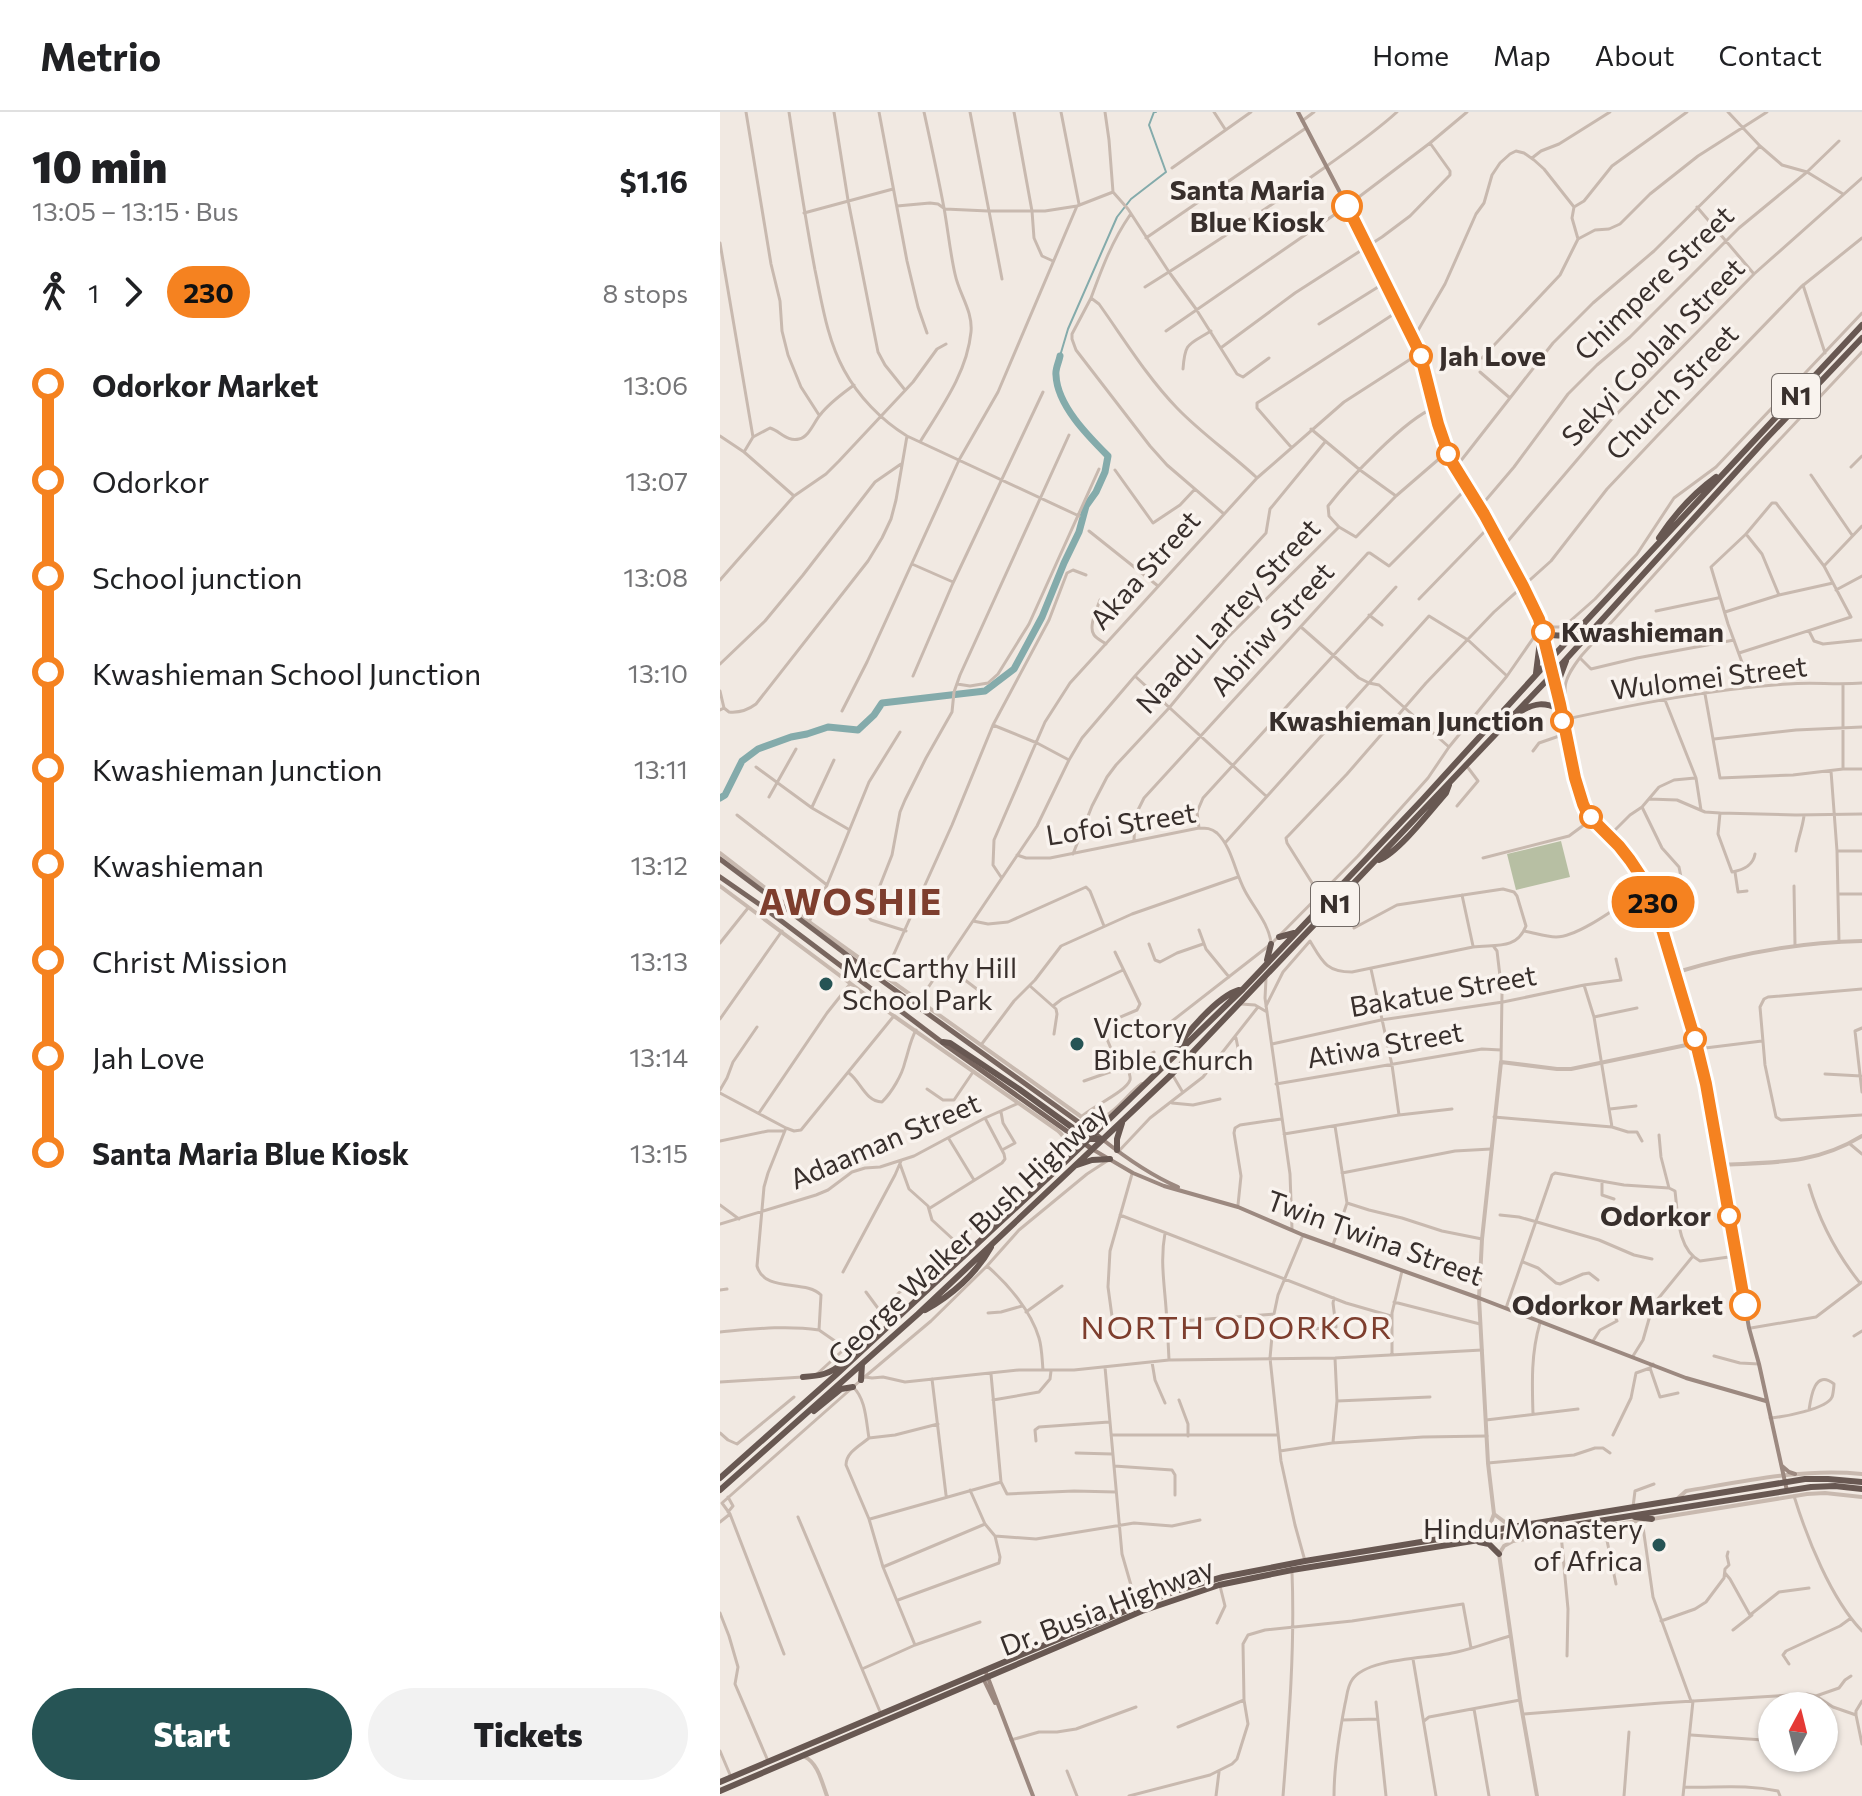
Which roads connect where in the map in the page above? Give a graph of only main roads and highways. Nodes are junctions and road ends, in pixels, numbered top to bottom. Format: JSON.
{"nodes":[{"id":1,"x":1298,"y":112,"type":"edge"},
{"id":2,"x":1862,"y":325,"type":"edge"},
{"id":3,"x":1862,"y":338,"type":"edge"},
{"id":4,"x":1583,"y":625,"type":"junction"},
{"id":5,"x":1542,"y":630,"type":"junction"},
{"id":6,"x":1540,"y":641,"type":"junction"},
{"id":7,"x":1568,"y":656,"type":"junction"},
{"id":8,"x":1547,"y":663,"type":"junction"},
{"id":9,"x":1535,"y":676,"type":"junction"},
{"id":10,"x":1550,"y":676,"type":"junction"},
{"id":11,"x":1557,"y":696,"type":"junction"},
{"id":12,"x":1559,"y":711,"type":"junction"},
{"id":13,"x":1511,"y":717,"type":"junction"},
{"id":14,"x":720,"y":859,"type":"edge"},
{"id":15,"x":720,"y":877,"type":"edge"},
{"id":16,"x":1297,"y":932,"type":"junction"},
{"id":17,"x":1279,"y":937,"type":"road end"},
{"id":18,"x":1271,"y":944,"type":"road end"},
{"id":19,"x":1266,"y":964,"type":"junction"},
{"id":20,"x":867,"y":970,"type":"junction"},
{"id":21,"x":862,"y":981,"type":"junction"},
{"id":22,"x":943,"y":1042,"type":"joint"},
{"id":23,"x":1124,"y":1119,"type":"junction"},
{"id":24,"x":1087,"y":1127,"type":"junction"},
{"id":25,"x":1095,"y":1133,"type":"junction"},
{"id":26,"x":1084,"y":1139,"type":"junction"},
{"id":27,"x":1102,"y":1139,"type":"junction"},
{"id":28,"x":1092,"y":1149,"type":"junction"},
{"id":29,"x":1117,"y":1151,"type":"junction"},
{"id":30,"x":1110,"y":1159,"type":"junction"},
{"id":31,"x":1073,"y":1166,"type":"junction"},
{"id":32,"x":1195,"y":1195,"type":"junction"},
{"id":33,"x":887,"y":1328,"type":"junction"},
{"id":34,"x":862,"y":1364,"type":"junction"},
{"id":35,"x":863,"y":1378,"type":"road end"},
{"id":36,"x":853,"y":1387,"type":"road end"},
{"id":37,"x":813,"y":1394,"type":"junction"},
{"id":38,"x":1766,"y":1401,"type":"junction"},
{"id":39,"x":807,"y":1413,"type":"junction"},
{"id":40,"x":1781,"y":1464,"type":"junction"},
{"id":41,"x":1795,"y":1474,"type":"road end"},
{"id":42,"x":720,"y":1478,"type":"edge"},
{"id":43,"x":1784,"y":1478,"type":"junction"},
{"id":44,"x":1828,"y":1479,"type":"junction"},
{"id":45,"x":1862,"y":1482,"type":"edge"},
{"id":46,"x":1862,"y":1489,"type":"edge"},
{"id":47,"x":720,"y":1490,"type":"edge"},
{"id":48,"x":1787,"y":1491,"type":"junction"},
{"id":49,"x":1710,"y":1503,"type":"junction"},
{"id":50,"x":1637,"y":1517,"type":"junction"},
{"id":51,"x":1652,"y":1519,"type":"road end"},
{"id":52,"x":1472,"y":1541,"type":"junction"},
{"id":53,"x":1499,"y":1554,"type":"road end"},
{"id":54,"x":984,"y":1674,"type":"junction"},
{"id":55,"x":720,"y":1782,"type":"edge"},
{"id":56,"x":720,"y":1791,"type":"edge"},
{"id":57,"x":1033,"y":1796,"type":"edge"}],
"edges":[{"from":1,"to":5,"type":"main road"},
{"from":2,"to":4,"type":"highway","number":"N1"},
{"from":3,"to":7,"type":"highway","name":"George Walker Bush Highway","number":"N1"},
{"from":4,"to":5,"type":"highway"},
{"from":4,"to":8,"type":"highway","number":"N1"},
{"from":5,"to":6,"type":"main road"},
{"from":5,"to":8,"type":"main road"},
{"from":6,"to":8,"type":"main road"},
{"from":6,"to":9,"type":"highway"},
{"from":7,"to":10,"type":"highway","name":"George Walker Bush Highway","number":"N1"},
{"from":7,"to":11,"type":"highway"},
{"from":8,"to":9,"type":"highway","number":"N1"},
{"from":8,"to":10,"type":"main road"},
{"from":9,"to":16,"type":"highway","number":"N1"},
{"from":10,"to":11,"type":"main road"},
{"from":10,"to":12,"type":"main road"},
{"from":10,"to":13,"type":"highway","name":"George Walker Bush Highway","number":"N1"},
{"from":11,"to":12,"type":"main road"},
{"from":12,"to":13,"type":"highway"},
{"from":12,"to":38,"type":"main road"},
{"from":13,"to":23,"type":"highway","name":"George Walker Bush Highway","number":"N1"},
{"from":14,"to":20,"type":"main road"},
{"from":15,"to":21,"type":"main road"},
{"from":16,"to":17,"type":"highway"},
{"from":16,"to":19,"type":"highway","number":"N1"},
{"from":18,"to":19,"type":"highway"},
{"from":19,"to":25,"type":"highway","name":"George Walker Bush Highway","number":"N1"},
{"from":20,"to":21,"type":"main road"},
{"from":20,"to":24,"type":"main road"},
{"from":21,"to":22,"type":"main road"},
{"from":22,"to":26,"type":"highway"},
{"from":23,"to":27,"type":"highway","name":"George Walker Bush Highway","number":"N1"},
{"from":23,"to":29,"type":"highway"},
{"from":24,"to":25,"type":"main road"},
{"from":24,"to":26,"type":"highway"},
{"from":25,"to":26,"type":"highway","name":"George Walker Bush Highway"},
{"from":25,"to":27,"type":"main road"},
{"from":26,"to":27,"type":"highway"},
{"from":26,"to":28,"type":"main road"},
{"from":26,"to":33,"type":"highway","name":"George Walker Bush Highway"},
{"from":27,"to":28,"type":"highway","name":"George Walker Bush Highway","number":"N1"},
{"from":27,"to":29,"type":"main road","name":"Twin Twina Street"},
{"from":28,"to":30,"type":"main road","name":"Twin Twina Street"},
{"from":28,"to":31,"type":"highway","name":"George Walker Bush Highway","number":"N1"},
{"from":29,"to":32,"type":"main road","name":"Twin Twina Street"},
{"from":30,"to":31,"type":"highway"},
{"from":30,"to":32,"type":"main road","name":"Twin Twina Street"},
{"from":31,"to":34,"type":"highway","name":"George Walker Bush Highway","number":"N1"},
{"from":32,"to":38,"type":"main road","name":"Twin Twina Street"},
{"from":33,"to":37,"type":"highway","name":"George Walker Bush Highway"},
{"from":33,"to":37,"type":"highway"},
{"from":34,"to":35,"type":"highway"},
{"from":34,"to":39,"type":"highway","name":"George Walker Bush Highway","number":"N1"},
{"from":36,"to":39,"type":"highway"},
{"from":37,"to":42,"type":"highway","name":"George Walker Bush Highway"},
{"from":38,"to":40,"type":"main road"},
{"from":39,"to":47,"type":"highway","name":"George Walker Bush Highway","number":"N1"},
{"from":40,"to":41,"type":"main road"},
{"from":40,"to":43,"type":"main road"},
{"from":43,"to":44,"type":"highway","name":"Dr. Busia Highway"},
{"from":43,"to":48,"type":"main road"},
{"from":43,"to":49,"type":"highway"},
{"from":43,"to":54,"type":"highway","name":"Dr. Busia Highway"},
{"from":44,"to":45,"type":"highway","name":"Dr. Busia Highway"},
{"from":44,"to":48,"type":"highway"},
{"from":46,"to":48,"type":"highway","name":"Dr. Busia Highway"},
{"from":48,"to":49,"type":"highway","name":"Dr. Busia Highway"},
{"from":49,"to":50,"type":"highway","name":"Dr. Busia Highway"},
{"from":50,"to":51,"type":"highway"},
{"from":50,"to":52,"type":"highway","name":"Dr. Busia Highway"},
{"from":52,"to":53,"type":"highway"},
{"from":52,"to":54,"type":"highway","name":"Dr. Busia Highway"},
{"from":54,"to":55,"type":"highway","name":"Dr. Busia Highway"},
{"from":54,"to":56,"type":"highway","name":"Dr. Busia Highway"},
{"from":54,"to":57,"type":"main road"}]}
